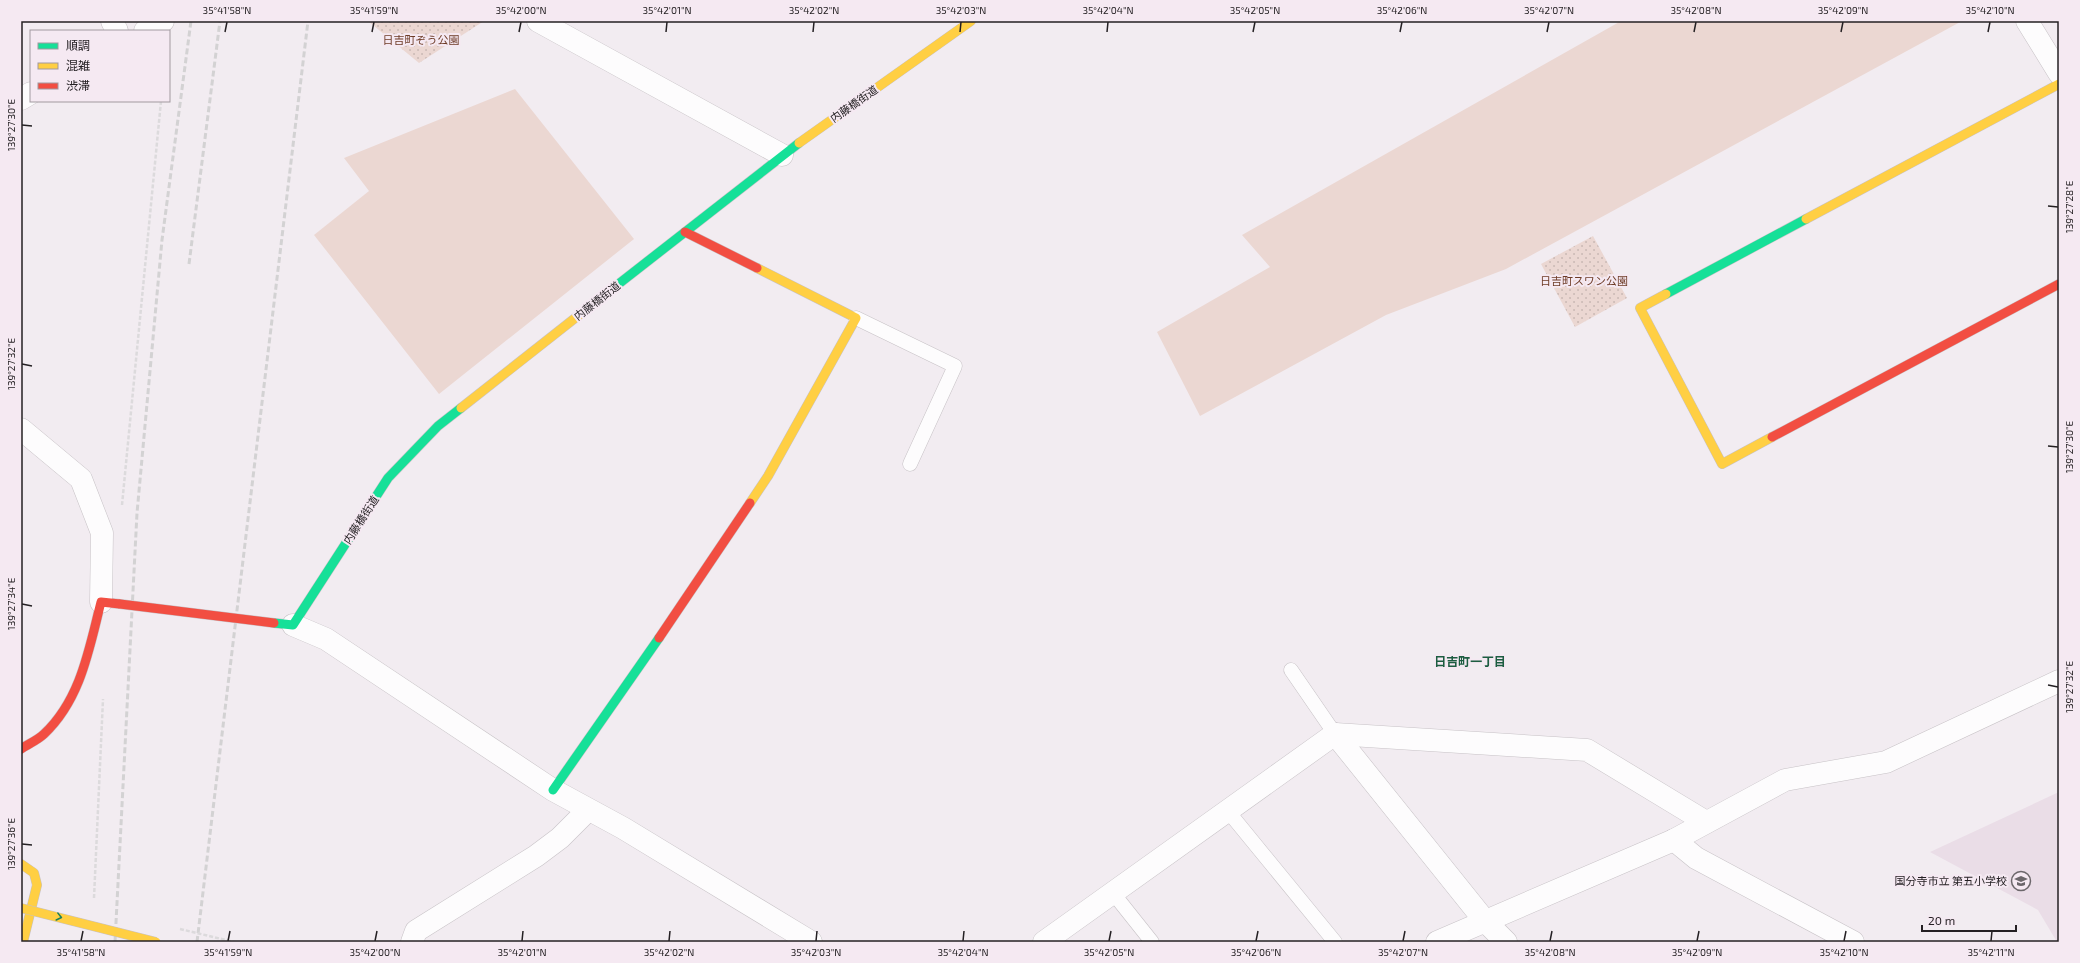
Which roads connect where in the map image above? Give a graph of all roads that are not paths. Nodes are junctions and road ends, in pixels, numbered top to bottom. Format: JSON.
{"nodes":[{"id":1,"x":112,"y":21,"type":"edge"},
{"id":2,"x":163,"y":21,"type":"edge"},
{"id":3,"x":538,"y":21,"type":"edge"},
{"id":4,"x":971,"y":21,"type":"edge"},
{"id":5,"x":2027,"y":21,"type":"edge"},
{"id":6,"x":116,"y":30,"type":"edge"},
{"id":7,"x":147,"y":30,"type":"edge"},
{"id":8,"x":2059,"y":73,"type":"edge"},
{"id":9,"x":2059,"y":84,"type":"edge"},
{"id":10,"x":30,"y":94,"type":"edge"},
{"id":11,"x":21,"y":99,"type":"edge"},
{"id":12,"x":782,"y":155,"type":"junction"},
{"id":13,"x":685,"y":232,"type":"junction"},
{"id":14,"x":2059,"y":284,"type":"edge"},
{"id":15,"x":856,"y":318,"type":"junction"},
{"id":16,"x":21,"y":429,"type":"edge"},
{"id":17,"x":910,"y":464,"type":"dead end"},
{"id":18,"x":111,"y":603,"type":"junction"},
{"id":19,"x":284,"y":624,"type":"junction"},
{"id":20,"x":1292,"y":670,"type":"dead end"},
{"id":21,"x":2059,"y":681,"type":"edge"},
{"id":22,"x":1335,"y":734,"type":"junction"},
{"id":23,"x":21,"y":749,"type":"edge"},
{"id":24,"x":553,"y":790,"type":"junction"},
{"id":25,"x":588,"y":810,"type":"junction"},
{"id":26,"x":1226,"y":810,"type":"junction"},
{"id":27,"x":1706,"y":822,"type":"junction"},
{"id":28,"x":1674,"y":840,"type":"junction"},
{"id":29,"x":21,"y":864,"type":"edge"},
{"id":30,"x":1114,"y":893,"type":"junction"},
{"id":31,"x":21,"y":908,"type":"edge"},
{"id":32,"x":1486,"y":921,"type":"junction"},
{"id":33,"x":23,"y":942,"type":"edge"},
{"id":34,"x":156,"y":942,"type":"edge"},
{"id":35,"x":412,"y":942,"type":"edge"},
{"id":36,"x":811,"y":942,"type":"edge"},
{"id":37,"x":1044,"y":942,"type":"edge"},
{"id":38,"x":1152,"y":942,"type":"edge"},
{"id":39,"x":1334,"y":942,"type":"edge"},
{"id":40,"x":1437,"y":942,"type":"edge"},
{"id":41,"x":1506,"y":942,"type":"edge"},
{"id":42,"x":1853,"y":942,"type":"edge"}],
"edges":[{"from":1,"to":6,"type":"street"},
{"from":2,"to":7,"type":"street"},
{"from":3,"to":12,"type":"street"},
{"from":4,"to":12,"type":"street","name":"内藤橋街道"},
{"from":5,"to":8,"type":"street"},
{"from":9,"to":14,"type":"street"},
{"from":10,"to":11,"type":"street"},
{"from":12,"to":13,"type":"street","name":"内藤橋街道"},
{"from":13,"to":15,"type":"street"},
{"from":13,"to":19,"type":"street","name":"内藤橋街道"},
{"from":15,"to":17,"type":"lane"},
{"from":15,"to":24,"type":"street"},
{"from":16,"to":18,"type":"street"},
{"from":18,"to":19,"type":"street","bridge":true},
{"from":18,"to":23,"type":"street"},
{"from":19,"to":24,"type":"street"},
{"from":20,"to":22,"type":"lane"},
{"from":21,"to":27,"type":"street"},
{"from":22,"to":26,"type":"street"},
{"from":22,"to":27,"type":"street"},
{"from":22,"to":32,"type":"street"},
{"from":24,"to":25,"type":"street"},
{"from":25,"to":35,"type":"street"},
{"from":25,"to":36,"type":"street"},
{"from":26,"to":30,"type":"street"},
{"from":26,"to":39,"type":"lane"},
{"from":27,"to":28,"type":"street"},
{"from":28,"to":32,"type":"street"},
{"from":28,"to":42,"type":"street"},
{"from":29,"to":33,"type":"street"},
{"from":30,"to":37,"type":"street"},
{"from":30,"to":38,"type":"lane"},
{"from":31,"to":34,"type":"street","one_way":true,"bridge":true},
{"from":32,"to":40,"type":"street"},
{"from":32,"to":41,"type":"street"}]}
